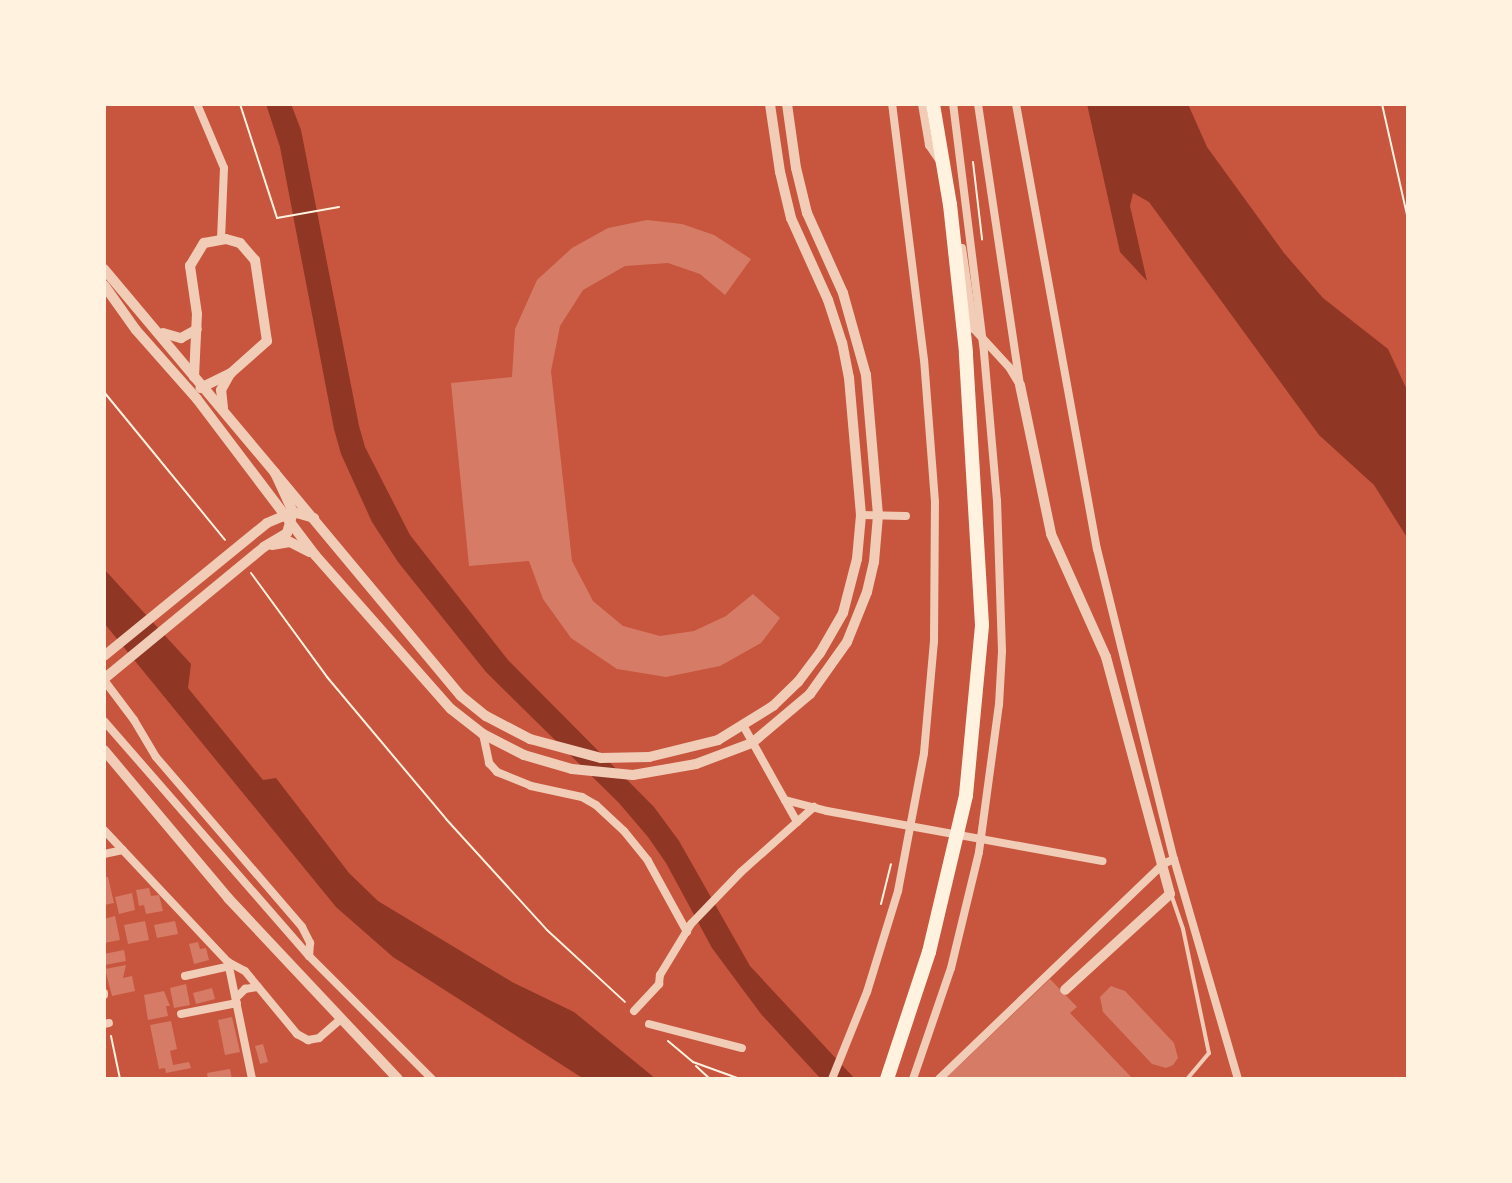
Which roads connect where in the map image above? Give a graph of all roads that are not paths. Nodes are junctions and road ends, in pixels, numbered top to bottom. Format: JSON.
{"nodes":[{"id":1,"x":197,"y":104,"type":"edge"},
{"id":2,"x":770,"y":104,"type":"edge"},
{"id":3,"x":787,"y":104,"type":"edge"},
{"id":4,"x":892,"y":104,"type":"edge"},
{"id":5,"x":922,"y":104,"type":"edge"},
{"id":6,"x":933,"y":104,"type":"edge"},
{"id":7,"x":953,"y":104,"type":"edge"},
{"id":8,"x":978,"y":104,"type":"edge"},
{"id":9,"x":1016,"y":104,"type":"edge"},
{"id":10,"x":221,"y":239,"type":"junction"},
{"id":11,"x":104,"y":269,"type":"edge"},
{"id":12,"x":104,"y":285,"type":"edge"},
{"id":13,"x":156,"y":328,"type":"junction"},
{"id":14,"x":197,"y":329,"type":"junction"},
{"id":15,"x":231,"y":373,"type":"junction"},
{"id":16,"x":194,"y":374,"type":"junction"},
{"id":17,"x":1020,"y":385,"type":"junction"},
{"id":18,"x":194,"y":390,"type":"junction"},
{"id":19,"x":225,"y":411,"type":"junction"},
{"id":20,"x":275,"y":473,"type":"junction"},
{"id":21,"x":267,"y":491,"type":"junction"},
{"id":22,"x":861,"y":515,"type":"junction"},
{"id":23,"x":878,"y":515,"type":"junction"},
{"id":24,"x":906,"y":516,"type":"dead end"},
{"id":25,"x":289,"y":517,"type":"junction"},
{"id":26,"x":314,"y":518,"type":"junction"},
{"id":27,"x":267,"y":523,"type":"junction"},
{"id":28,"x":264,"y":547,"type":"junction"},
{"id":29,"x":315,"y":555,"type":"junction"},
{"id":30,"x":104,"y":656,"type":"edge"},
{"id":31,"x":104,"y":680,"type":"edge"},
{"id":32,"x":104,"y":721,"type":"edge"},
{"id":33,"x":744,"y":727,"type":"junction"},
{"id":34,"x":483,"y":734,"type":"junction"},
{"id":35,"x":752,"y":743,"type":"junction"},
{"id":36,"x":104,"y":750,"type":"edge"},
{"id":37,"x":785,"y":800,"type":"junction"},
{"id":38,"x":814,"y":807,"type":"junction"},
{"id":39,"x":797,"y":822,"type":"junction"},
{"id":40,"x":104,"y":830,"type":"edge"},
{"id":41,"x":123,"y":850,"type":"junction"},
{"id":42,"x":104,"y":854,"type":"edge"},
{"id":43,"x":1174,"y":859,"type":"junction"},
{"id":44,"x":1102,"y":861,"type":"dead end"},
{"id":45,"x":1163,"y":864,"type":"junction"},
{"id":46,"x":1182,"y":888,"type":"junction"},
{"id":47,"x":1170,"y":894,"type":"junction"},
{"id":48,"x":689,"y":928,"type":"junction"},
{"id":49,"x":309,"y":956,"type":"junction"},
{"id":50,"x":229,"y":964,"type":"junction"},
{"id":51,"x":185,"y":976,"type":"dead end"},
{"id":52,"x":258,"y":987,"type":"junction"},
{"id":53,"x":1065,"y":990,"type":"dead end"},
{"id":54,"x":236,"y":1001,"type":"junction"},
{"id":55,"x":634,"y":1011,"type":"road end"},
{"id":56,"x":181,"y":1014,"type":"dead end"},
{"id":57,"x":340,"y":1020,"type":"junction"},
{"id":58,"x":649,"y":1024,"type":"road end"},
{"id":59,"x":900,"y":1041,"type":"junction"},
{"id":60,"x":742,"y":1048,"type":"dead end"},
{"id":61,"x":252,"y":1079,"type":"edge"},
{"id":62,"x":398,"y":1079,"type":"edge"},
{"id":63,"x":432,"y":1079,"type":"edge"},
{"id":64,"x":832,"y":1079,"type":"edge"},
{"id":65,"x":879,"y":1079,"type":"edge"},
{"id":66,"x":887,"y":1079,"type":"edge"},
{"id":67,"x":913,"y":1079,"type":"edge"},
{"id":68,"x":939,"y":1079,"type":"edge"},
{"id":69,"x":1187,"y":1079,"type":"edge"},
{"id":70,"x":1238,"y":1079,"type":"edge"}],
"edges":[{"from":1,"to":10,"type":"street"},
{"from":2,"to":22,"type":"street"},
{"from":3,"to":23,"type":"street"},
{"from":4,"to":64,"type":"street"},
{"from":5,"to":17,"type":"street"},
{"from":6,"to":59,"type":"highway"},
{"from":7,"to":67,"type":"street"},
{"from":8,"to":17,"type":"street"},
{"from":9,"to":43,"type":"street"},
{"from":10,"to":14,"type":"street"},
{"from":10,"to":15,"type":"street"},
{"from":11,"to":13,"type":"street"},
{"from":12,"to":18,"type":"street"},
{"from":13,"to":14,"type":"street"},
{"from":13,"to":16,"type":"street"},
{"from":14,"to":16,"type":"street"},
{"from":15,"to":18,"type":"street"},
{"from":15,"to":19,"type":"street"},
{"from":16,"to":18,"type":"street"},
{"from":17,"to":45,"type":"street"},
{"from":18,"to":19,"type":"street"},
{"from":18,"to":21,"type":"street"},
{"from":19,"to":20,"type":"street"},
{"from":20,"to":25,"type":"street"},
{"from":20,"to":26,"type":"street"},
{"from":21,"to":25,"type":"street"},
{"from":21,"to":27,"type":"street"},
{"from":22,"to":23,"type":"street"},
{"from":22,"to":33,"type":"street"},
{"from":23,"to":24,"type":"street"},
{"from":23,"to":35,"type":"street"},
{"from":25,"to":26,"type":"street"},
{"from":25,"to":27,"type":"street"},
{"from":25,"to":28,"type":"street"},
{"from":25,"to":29,"type":"street"},
{"from":26,"to":33,"type":"street"},
{"from":27,"to":30,"type":"street"},
{"from":28,"to":29,"type":"street"},
{"from":28,"to":31,"type":"street"},
{"from":29,"to":34,"type":"street"},
{"from":31,"to":49,"type":"street"},
{"from":32,"to":49,"type":"street"},
{"from":33,"to":35,"type":"street"},
{"from":34,"to":35,"type":"street"},
{"from":34,"to":48,"type":"street"},
{"from":35,"to":37,"type":"street"},
{"from":36,"to":57,"type":"street"},
{"from":37,"to":38,"type":"street"},
{"from":37,"to":39,"type":"street"},
{"from":38,"to":39,"type":"street"},
{"from":38,"to":44,"type":"street"},
{"from":39,"to":48,"type":"street"},
{"from":40,"to":41,"type":"street"},
{"from":41,"to":42,"type":"street"},
{"from":41,"to":50,"type":"street"},
{"from":43,"to":45,"type":"street"},
{"from":43,"to":46,"type":"street"},
{"from":45,"to":47,"type":"street"},
{"from":45,"to":68,"type":"street"},
{"from":46,"to":47,"type":"street"},
{"from":46,"to":70,"type":"street"},
{"from":47,"to":53,"type":"street"},
{"from":47,"to":69,"type":"lane"},
{"from":48,"to":55,"type":"street"},
{"from":49,"to":63,"type":"street"},
{"from":50,"to":51,"type":"street"},
{"from":50,"to":52,"type":"street"},
{"from":50,"to":54,"type":"street"},
{"from":52,"to":54,"type":"street"},
{"from":52,"to":57,"type":"street"},
{"from":54,"to":56,"type":"street"},
{"from":54,"to":61,"type":"street"},
{"from":57,"to":62,"type":"street"},
{"from":58,"to":60,"type":"street"},
{"from":59,"to":65,"type":"highway"},
{"from":59,"to":66,"type":"highway"}]}
